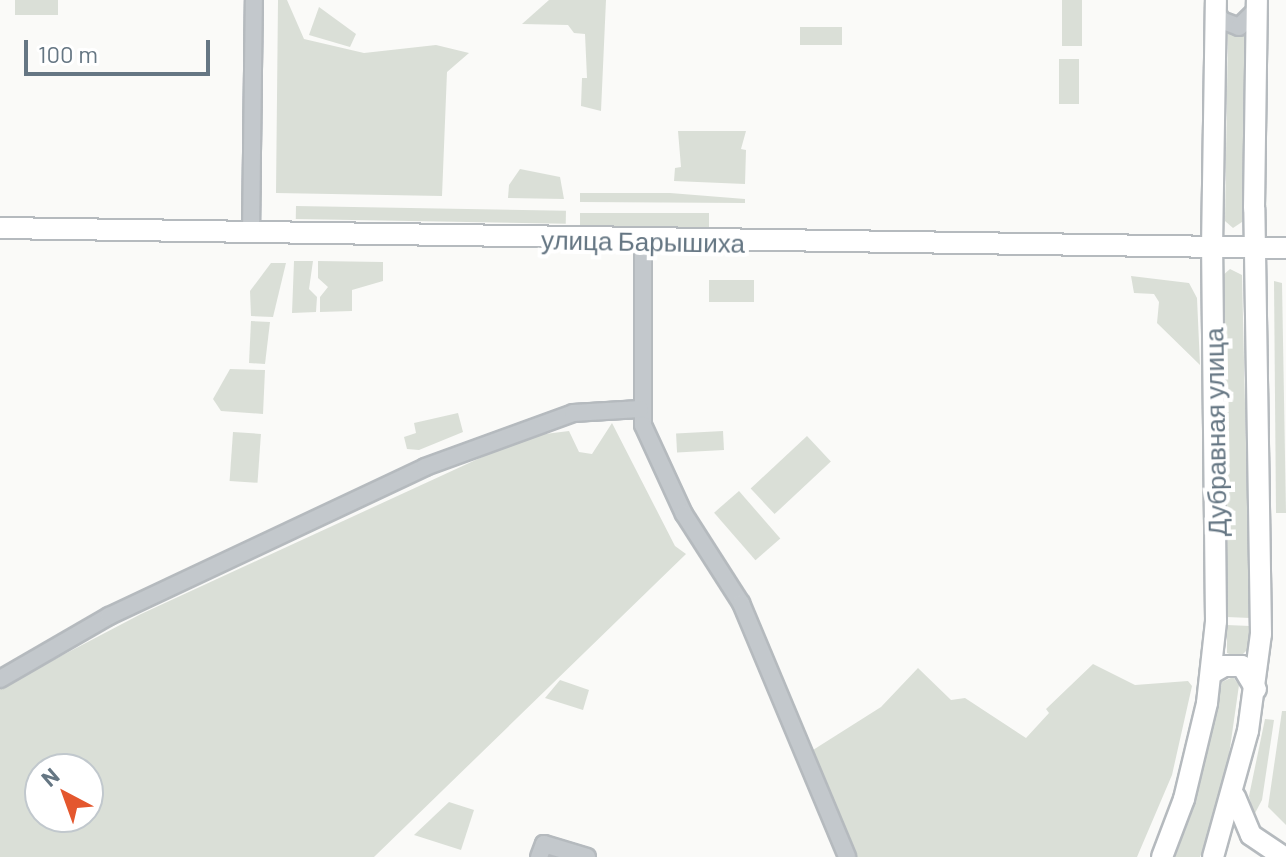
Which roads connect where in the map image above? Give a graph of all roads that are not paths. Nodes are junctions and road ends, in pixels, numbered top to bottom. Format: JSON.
{"nodes":[{"id":1,"x":254,"y":0,"type":"edge"},
{"id":2,"x":1216,"y":4,"type":"edge"},
{"id":3,"x":1257,"y":4,"type":"edge"},
{"id":4,"x":0,"y":228,"type":"edge"},
{"id":5,"x":251,"y":234,"type":"junction"},
{"id":6,"x":643,"y":241,"type":"junction"},
{"id":7,"x":1255,"y":248,"type":"junction"},
{"id":8,"x":1286,"y":248,"type":"edge"},
{"id":9,"x":1212,"y":249,"type":"junction"},
{"id":10,"x":640,"y":409,"type":"junction"},
{"id":11,"x":1212,"y":673,"type":"junction"},
{"id":12,"x":0,"y":679,"type":"edge"},
{"id":13,"x":1256,"y":689,"type":"junction"},
{"id":14,"x":1234,"y":793,"type":"junction"},
{"id":15,"x":1251,"y":835,"type":"junction"},
{"id":16,"x":539,"y":857,"type":"edge"},
{"id":17,"x":587,"y":857,"type":"edge"},
{"id":18,"x":847,"y":857,"type":"edge"},
{"id":19,"x":1162,"y":857,"type":"edge"},
{"id":20,"x":1214,"y":857,"type":"edge"},
{"id":21,"x":1284,"y":857,"type":"edge"}],
"edges":[{"from":1,"to":5,"type":"street"},
{"from":2,"to":3,"type":"street"},
{"from":2,"to":9,"type":"main road","name":"Дубравная улица"},
{"from":3,"to":7,"type":"main road","name":"Дубравная улица"},
{"from":4,"to":5,"type":"main road","name":"улица Барышиха"},
{"from":5,"to":6,"type":"main road","name":"улица Барышиха"},
{"from":6,"to":9,"type":"main road","name":"улица Барышиха"},
{"from":6,"to":10,"type":"street"},
{"from":7,"to":8,"type":"main road","name":"улица Барышиха"},
{"from":7,"to":9,"type":"main road","name":"улица Барышиха"},
{"from":7,"to":13,"type":"main road","name":"Дубравная улица"},
{"from":9,"to":11,"type":"main road","name":"Дубравная улица"},
{"from":10,"to":12,"type":"street"},
{"from":10,"to":18,"type":"street"},
{"from":11,"to":13,"type":"main road"},
{"from":11,"to":19,"type":"main road","name":"Дубравная улица"},
{"from":13,"to":14,"type":"main road","name":"Дубравная улица"},
{"from":14,"to":15,"type":"main road"},
{"from":14,"to":20,"type":"main road","name":"Дубравная улица"},
{"from":15,"to":20,"type":"main road"},
{"from":15,"to":21,"type":"main road"},
{"from":16,"to":17,"type":"street"}]}
